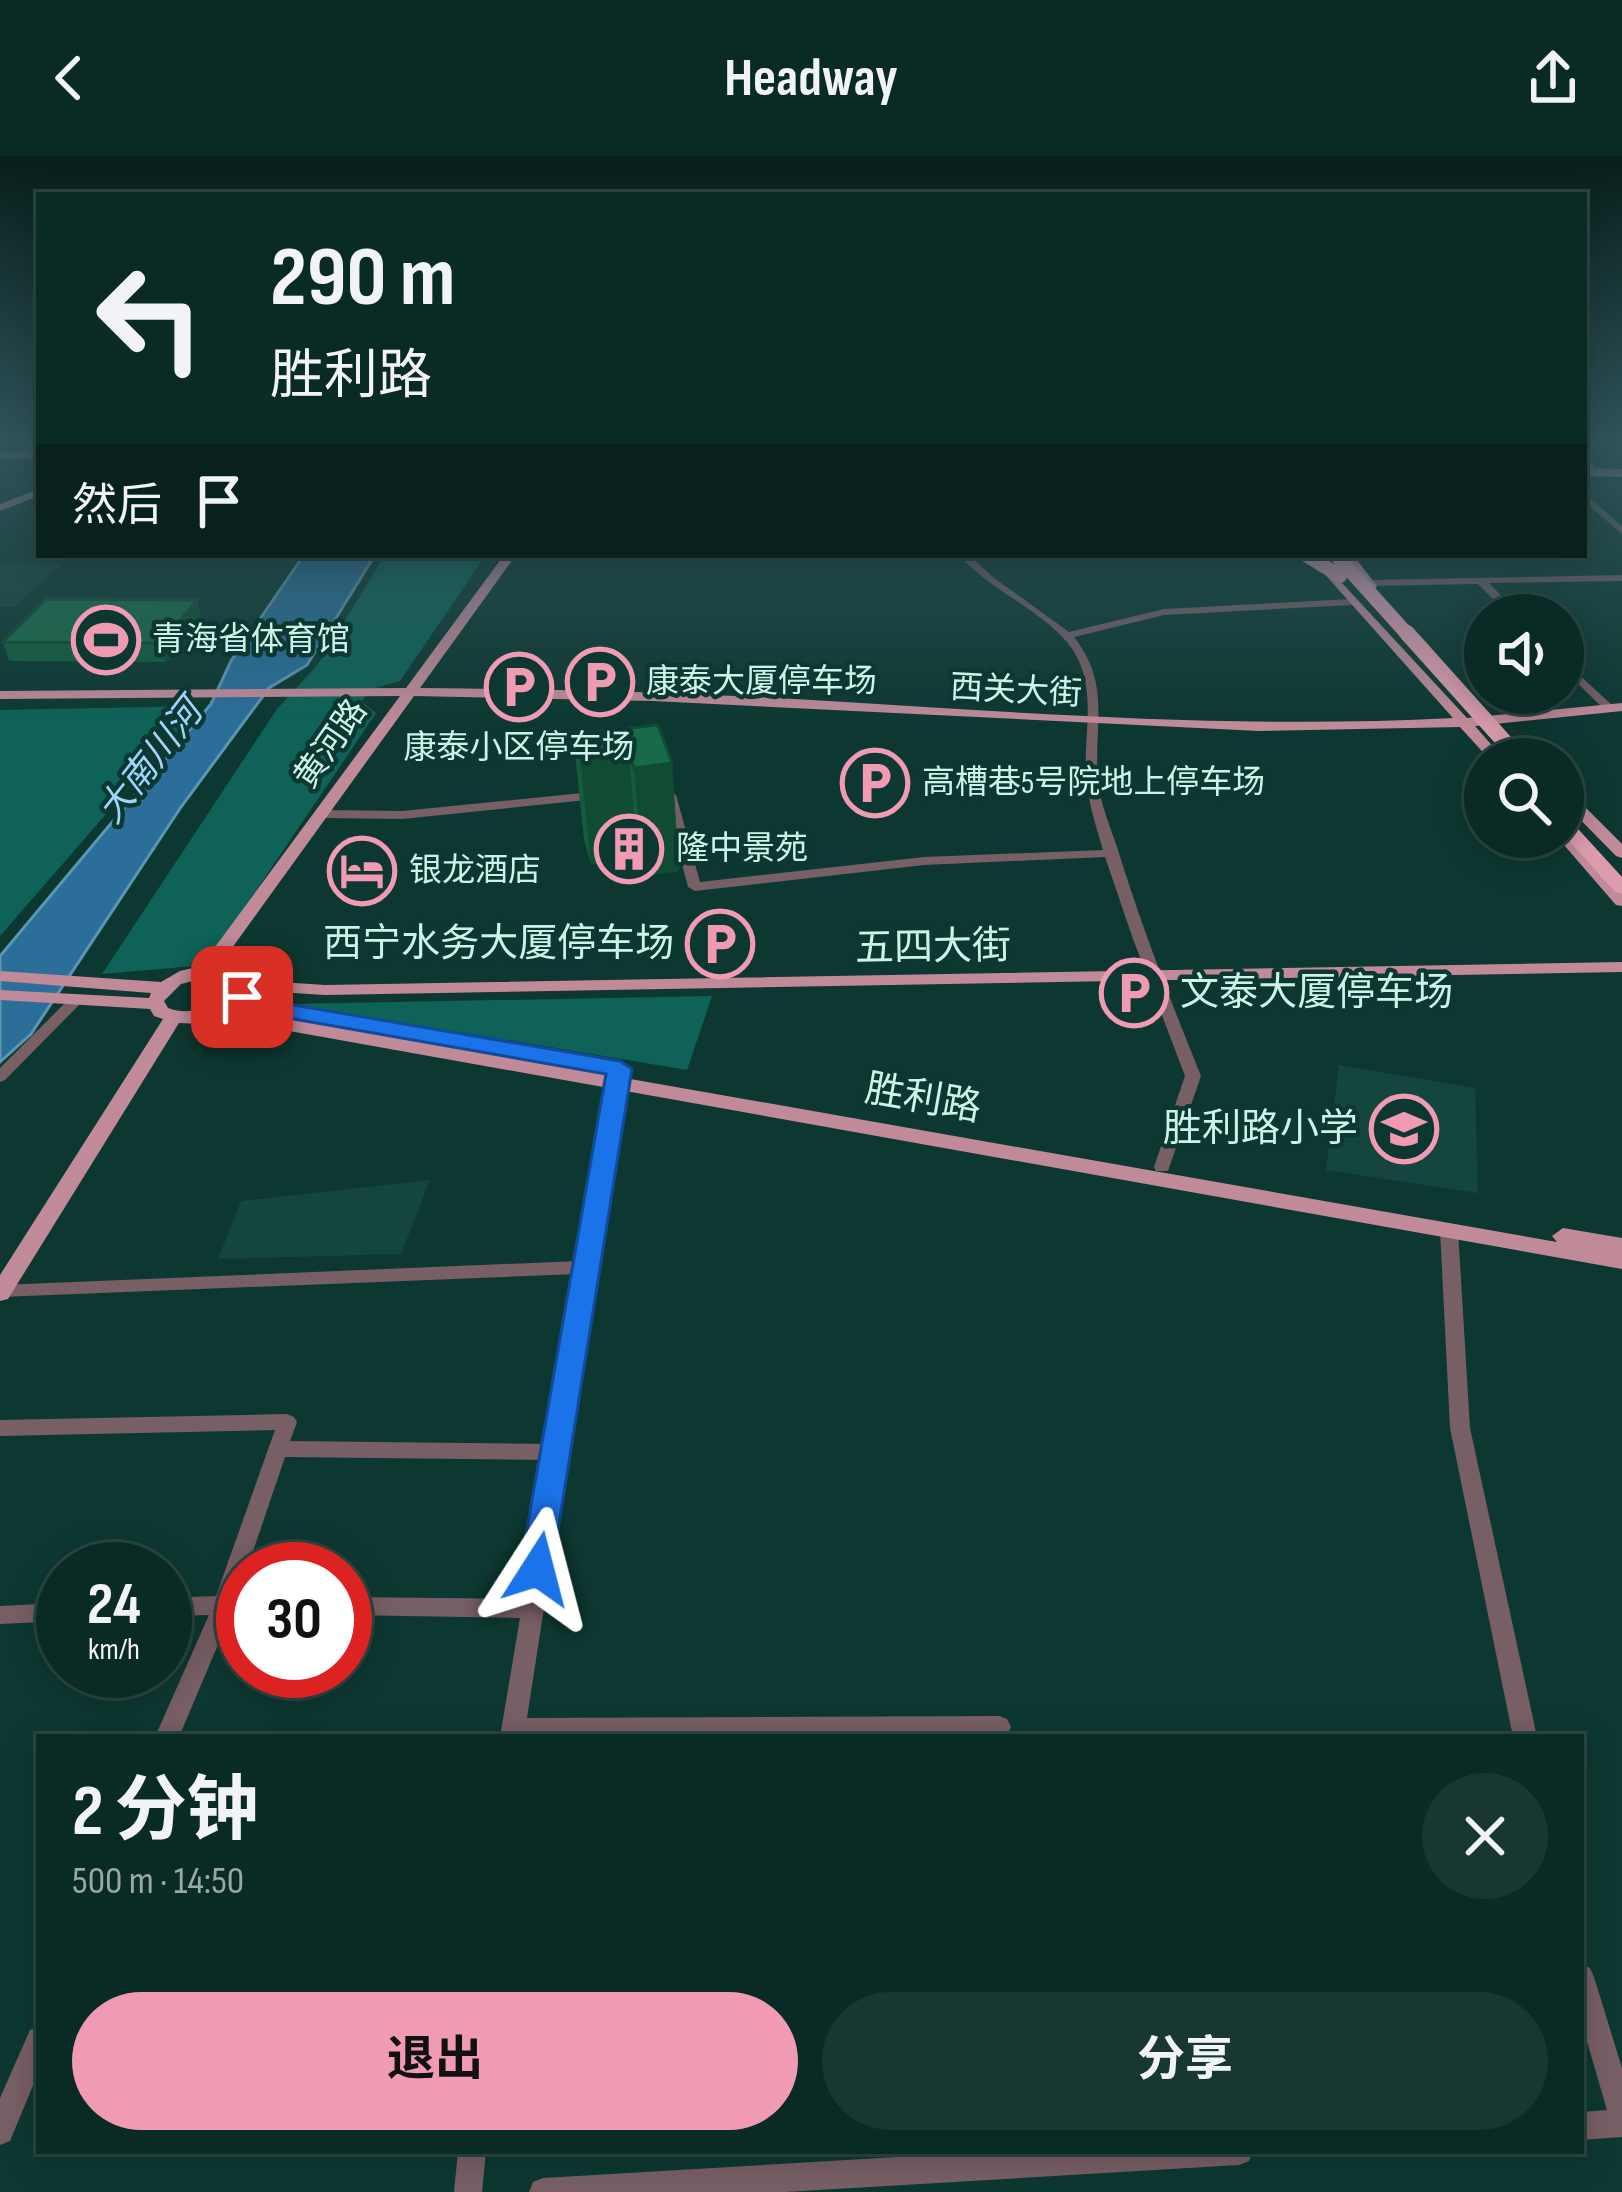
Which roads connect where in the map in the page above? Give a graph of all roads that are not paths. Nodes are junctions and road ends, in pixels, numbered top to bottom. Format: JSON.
{"nodes":[{"id":1,"x":508,"y":558,"type":"edge"},
{"id":2,"x":968,"y":558,"type":"edge"},
{"id":3,"x":1313,"y":558,"type":"edge"},
{"id":4,"x":1316,"y":558,"type":"edge"},
{"id":5,"x":1328,"y":558,"type":"edge"},
{"id":6,"x":1338,"y":558,"type":"edge"},
{"id":7,"x":1349,"y":558,"type":"edge"},
{"id":8,"x":1353,"y":578,"type":"junction"},
{"id":9,"x":1622,"y":578,"type":"edge"},
{"id":10,"x":1481,"y":581,"type":"junction"},
{"id":11,"x":1494,"y":594,"type":"edge"},
{"id":12,"x":1352,"y":602,"type":"junction"},
{"id":13,"x":1066,"y":636,"type":"junction"},
{"id":14,"x":1584,"y":680,"type":"edge"},
{"id":15,"x":407,"y":695,"type":"junction"},
{"id":16,"x":0,"y":700,"type":"edge"},
{"id":17,"x":1616,"y":707,"type":"edge"},
{"id":18,"x":1490,"y":719,"type":"junction"},
{"id":19,"x":1464,"y":721,"type":"junction"},
{"id":20,"x":1097,"y":723,"type":"junction"},
{"id":21,"x":1481,"y":738,"type":"edge"},
{"id":22,"x":1484,"y":738,"type":"edge"},
{"id":23,"x":1501,"y":738,"type":"edge"},
{"id":24,"x":1509,"y":738,"type":"edge"},
{"id":25,"x":646,"y":791,"type":"edge"},
{"id":26,"x":622,"y":793,"type":"edge"},
{"id":27,"x":323,"y":814,"type":"junction"},
{"id":28,"x":1584,"y":814,"type":"edge"},
{"id":29,"x":1584,"y":828,"type":"edge"},
{"id":30,"x":1584,"y":846,"type":"edge"},
{"id":31,"x":1114,"y":853,"type":"junction"},
{"id":32,"x":1622,"y":853,"type":"edge"},
{"id":33,"x":1584,"y":858,"type":"edge"},
{"id":34,"x":1622,"y":869,"type":"edge"},
{"id":35,"x":1622,"y":888,"type":"edge"},
{"id":36,"x":1622,"y":901,"type":"edge"},
{"id":37,"x":1622,"y":967,"type":"edge"},
{"id":38,"x":206,"y":971,"type":"junction"},
{"id":39,"x":0,"y":976,"type":"edge"},
{"id":40,"x":1154,"y":977,"type":"junction"},
{"id":41,"x":243,"y":991,"type":"junction"},
{"id":42,"x":74,"y":993,"type":"junction"},
{"id":43,"x":0,"y":995,"type":"edge"},
{"id":44,"x":164,"y":1003,"type":"junction"},
{"id":45,"x":210,"y":1017,"type":"junction"},
{"id":46,"x":618,"y":1075,"type":"junction"},
{"id":47,"x":0,"y":1077,"type":"edge"},
{"id":48,"x":1162,"y":1167,"type":"junction"},
{"id":49,"x":1449,"y":1230,"type":"junction"},
{"id":50,"x":1622,"y":1246,"type":"edge"},
{"id":51,"x":1622,"y":1261,"type":"edge"},
{"id":52,"x":586,"y":1268,"type":"junction"},
{"id":53,"x":0,"y":1292,"type":"edge"},
{"id":54,"x":0,"y":1428,"type":"edge"},
{"id":55,"x":277,"y":1449,"type":"junction"},
{"id":56,"x":556,"y":1452,"type":"junction"},
{"id":57,"x":251,"y":1542,"type":"edge"},
{"id":58,"x":372,"y":1606,"type":"edge"},
{"id":59,"x":532,"y":1609,"type":"junction"},
{"id":60,"x":36,"y":1613,"type":"edge"},
{"id":61,"x":0,"y":1615,"type":"edge"},
{"id":62,"x":216,"y":1638,"type":"edge"},
{"id":63,"x":999,"y":1727,"type":"dead end"},
{"id":64,"x":513,"y":1733,"type":"edge"},
{"id":65,"x":168,"y":1734,"type":"edge"},
{"id":66,"x":1524,"y":1734,"type":"edge"},
{"id":67,"x":1584,"y":1986,"type":"edge"},
{"id":68,"x":36,"y":2046,"type":"edge"},
{"id":69,"x":1622,"y":2114,"type":"edge"},
{"id":70,"x":1622,"y":2123,"type":"edge"},
{"id":71,"x":1584,"y":2126,"type":"edge"},
{"id":72,"x":0,"y":2131,"type":"edge"},
{"id":73,"x":472,"y":2154,"type":"edge"},
{"id":74,"x":1188,"y":2154,"type":"edge"},
{"id":75,"x":468,"y":2192,"type":"edge"},
{"id":76,"x":543,"y":2192,"type":"edge"}],
"edges":[{"from":1,"to":15,"type":"main road","name":"黄河路"},
{"from":2,"to":13,"type":"street"},
{"from":3,"to":12,"type":"main road"},
{"from":4,"to":8,"type":"highway","bridge":true},
{"from":5,"to":8,"type":"highway","bridge":true},
{"from":6,"to":8,"type":"highway","bridge":true},
{"from":7,"to":8,"type":"highway","bridge":true},
{"from":8,"to":10,"type":"street"},
{"from":8,"to":18,"type":"main road"},
{"from":8,"to":22,"type":"highway"},
{"from":8,"to":23,"type":"highway","bridge":true},
{"from":9,"to":10,"type":"street"},
{"from":10,"to":11,"type":"street"},
{"from":12,"to":13,"type":"street"},
{"from":12,"to":19,"type":"main road"},
{"from":13,"to":20,"type":"street"},
{"from":14,"to":17,"type":"street"},
{"from":15,"to":16,"type":"main road","name":"西关大街"},
{"from":15,"to":20,"type":"main road","name":"西关大街"},
{"from":15,"to":27,"type":"main road","name":"黄河路"},
{"from":17,"to":18,"type":"main road","name":"西关大街"},
{"from":18,"to":19,"type":"main road","name":"西关大街"},
{"from":18,"to":24,"type":"main road"},
{"from":19,"to":20,"type":"main road","name":"西关大街"},
{"from":19,"to":21,"type":"main road"},
{"from":20,"to":31,"type":"street"},
{"from":25,"to":31,"type":"street"},
{"from":26,"to":27,"type":"street"},
{"from":27,"to":38,"type":"main road","name":"黄河路"},
{"from":28,"to":32,"type":"main road"},
{"from":29,"to":34,"type":"highway"},
{"from":30,"to":35,"type":"highway"},
{"from":31,"to":40,"type":"street"},
{"from":33,"to":36,"type":"main road"},
{"from":37,"to":40,"type":"main road","name":"五四大街"},
{"from":38,"to":41,"type":"main road"},
{"from":38,"to":44,"type":"main road"},
{"from":39,"to":42,"type":"main road"},
{"from":40,"to":41,"type":"main road","name":"五四大街"},
{"from":40,"to":48,"type":"street"},
{"from":41,"to":45,"type":"main road"},
{"from":41,"to":46,"type":"main road","name":"胜利路"},
{"from":42,"to":43,"type":"main road"},
{"from":42,"to":44,"type":"main road","name":"胜利路"},
{"from":42,"to":47,"type":"street"},
{"from":44,"to":45,"type":"main road","name":"胜利路"},
{"from":44,"to":53,"type":"main road"},
{"from":45,"to":46,"type":"main road","name":"胜利路"},
{"from":46,"to":48,"type":"main road","name":"胜利路"},
{"from":46,"to":49,"type":"main road","name":"胜利路"},
{"from":46,"to":52,"type":"street"},
{"from":48,"to":50,"type":"main road","name":"胜利路"},
{"from":49,"to":51,"type":"main road","name":"胜利路"},
{"from":49,"to":66,"type":"street"},
{"from":52,"to":53,"type":"street"},
{"from":52,"to":56,"type":"street"},
{"from":54,"to":55,"type":"street"},
{"from":55,"to":56,"type":"street"},
{"from":55,"to":57,"type":"street"},
{"from":56,"to":59,"type":"street"},
{"from":58,"to":59,"type":"street"},
{"from":59,"to":64,"type":"street"},
{"from":60,"to":61,"type":"street"},
{"from":62,"to":65,"type":"street"},
{"from":63,"to":64,"type":"street"},
{"from":67,"to":69,"type":"street"},
{"from":68,"to":72,"type":"street"},
{"from":70,"to":71,"type":"street"},
{"from":73,"to":75,"type":"street"},
{"from":74,"to":76,"type":"street"}]}
